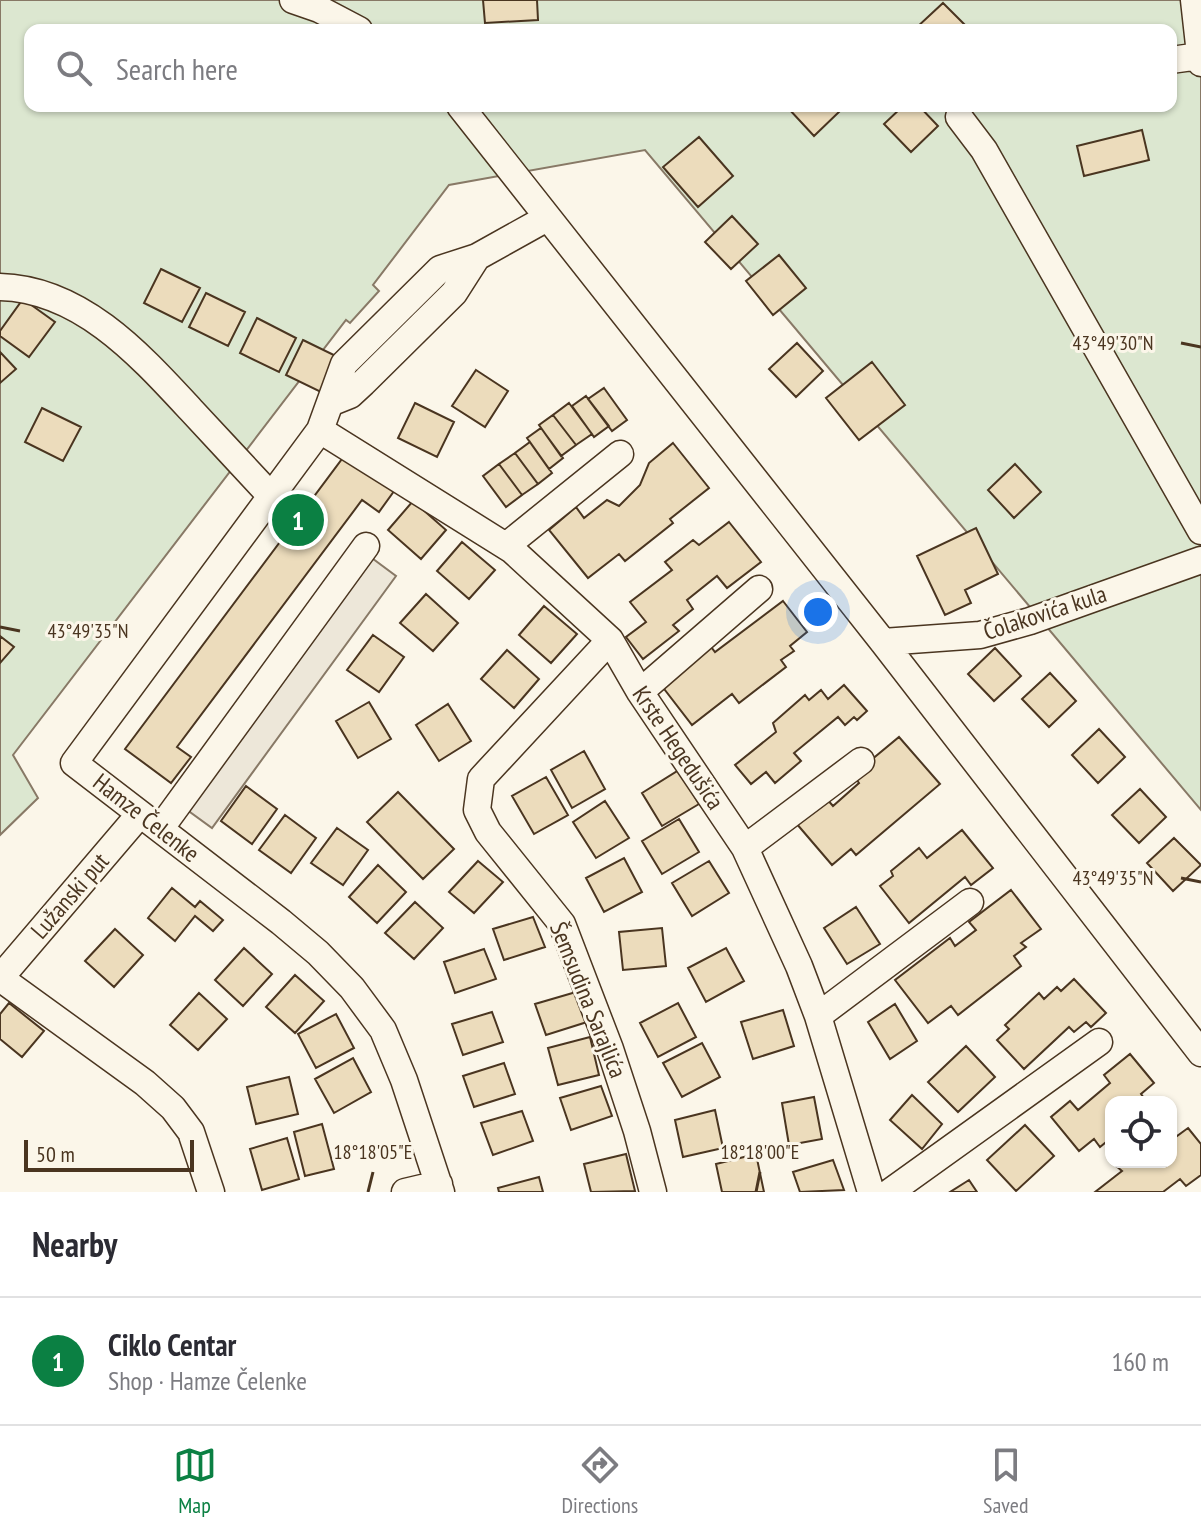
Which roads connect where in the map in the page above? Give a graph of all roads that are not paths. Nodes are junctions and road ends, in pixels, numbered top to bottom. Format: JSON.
{"nodes":[{"id":1,"x":293,"y":0,"type":"edge"},
{"id":2,"x":1194,"y":0,"type":"edge"},
{"id":3,"x":348,"y":24,"type":"edge"},
{"id":4,"x":1177,"y":60,"type":"edge"},
{"id":5,"x":1200,"y":60,"type":"edge"},
{"id":6,"x":465,"y":112,"type":"edge"},
{"id":7,"x":959,"y":117,"type":"dead end"},
{"id":8,"x":547,"y":218,"type":"junction"},
{"id":9,"x":0,"y":287,"type":"edge"},
{"id":10,"x":320,"y":430,"type":"junction"},
{"id":11,"x":620,"y":454,"type":"dead end"},
{"id":12,"x":271,"y":496,"type":"junction"},
{"id":13,"x":1201,"y":531,"type":"edge"},
{"id":14,"x":366,"y":546,"type":"dead end"},
{"id":15,"x":506,"y":546,"type":"junction"},
{"id":16,"x":1201,"y":560,"type":"edge"},
{"id":17,"x":759,"y":589,"type":"dead end"},
{"id":18,"x":610,"y":640,"type":"junction"},
{"id":19,"x":883,"y":642,"type":"junction"},
{"id":20,"x":640,"y":692,"type":"junction"},
{"id":21,"x":861,"y":761,"type":"dead end"},
{"id":22,"x":150,"y":822,"type":"junction"},
{"id":23,"x":745,"y":848,"type":"junction"},
{"id":24,"x":970,"y":902,"type":"dead end"},
{"id":25,"x":0,"y":978,"type":"edge"},
{"id":26,"x":818,"y":1016,"type":"junction"},
{"id":27,"x":1099,"y":1042,"type":"dead end"},
{"id":28,"x":1201,"y":1053,"type":"edge"},
{"id":29,"x":440,"y":1188,"type":"edge"},
{"id":30,"x":211,"y":1192,"type":"edge"},
{"id":31,"x":405,"y":1192,"type":"edge"},
{"id":32,"x":653,"y":1192,"type":"edge"},
{"id":33,"x":871,"y":1192,"type":"edge"},
{"id":34,"x":890,"y":1192,"type":"edge"}],
"edges":[{"from":1,"to":3,"type":"street"},
{"from":2,"to":5,"type":"street"},
{"from":4,"to":5,"type":"street"},
{"from":6,"to":8,"type":"street"},
{"from":7,"to":13,"type":"street"},
{"from":8,"to":10,"type":"street","name":"Hamze Čelenke"},
{"from":8,"to":19,"type":"street"},
{"from":9,"to":12,"type":"street"},
{"from":10,"to":12,"type":"street","name":"Hamze Čelenke"},
{"from":10,"to":15,"type":"street","name":"Krste Hegedušića"},
{"from":11,"to":15,"type":"street"},
{"from":12,"to":22,"type":"street","name":"Hamze Čelenke"},
{"from":14,"to":22,"type":"street","name":"Lužanski put"},
{"from":15,"to":18,"type":"street","name":"Krste Hegedušića"},
{"from":16,"to":19,"type":"street","name":"Čolakovića kula"},
{"from":17,"to":20,"type":"street"},
{"from":18,"to":20,"type":"street","name":"Krste Hegedušića"},
{"from":18,"to":32,"type":"street","name":"Šemsudina Sarajlića"},
{"from":19,"to":28,"type":"street"},
{"from":20,"to":23,"type":"street","name":"Krste Hegedušića"},
{"from":21,"to":23,"type":"street"},
{"from":22,"to":25,"type":"street","name":"Lužanski put"},
{"from":22,"to":29,"type":"street","name":"Hamze Čelenke"},
{"from":23,"to":26,"type":"street","name":"Krste Hegedušića"},
{"from":24,"to":26,"type":"street"},
{"from":25,"to":30,"type":"street"},
{"from":26,"to":33,"type":"street","name":"Krste Hegedušića"},
{"from":27,"to":34,"type":"street"},
{"from":29,"to":31,"type":"street","name":"Hamze Čelenke"}]}
